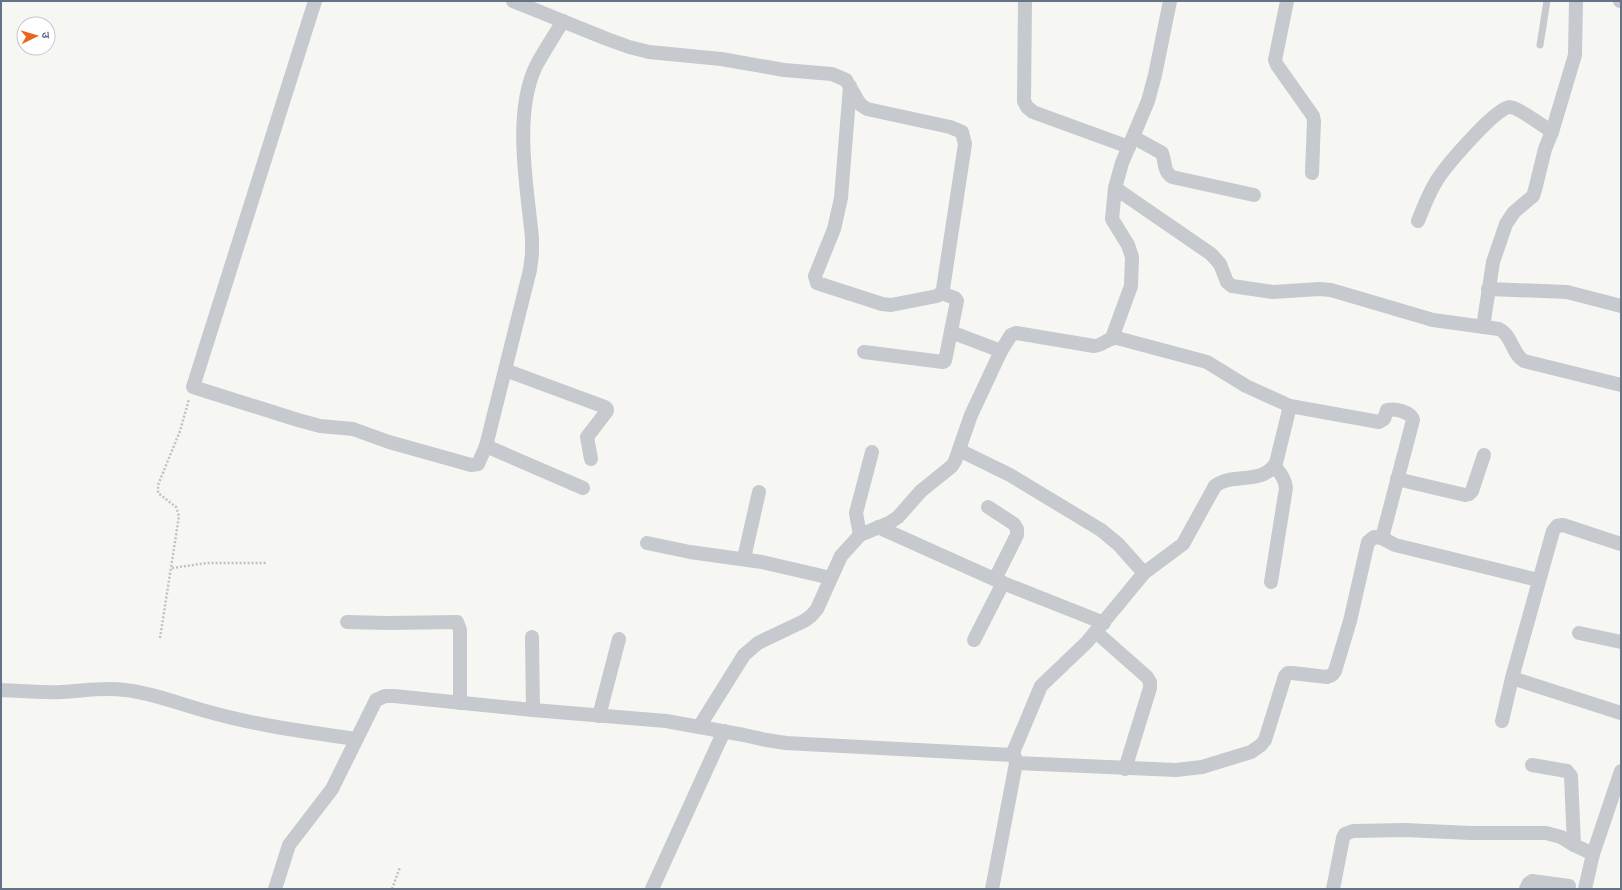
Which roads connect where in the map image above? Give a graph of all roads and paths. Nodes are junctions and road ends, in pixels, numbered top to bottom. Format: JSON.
{"nodes":[{"id":1,"x":315,"y":1,"type":"edge"},
{"id":2,"x":513,"y":1,"type":"edge"},
{"id":3,"x":1025,"y":1,"type":"edge"},
{"id":4,"x":1170,"y":1,"type":"edge"},
{"id":5,"x":1286,"y":1,"type":"edge"},
{"id":6,"x":1547,"y":1,"type":"edge"},
{"id":7,"x":1576,"y":1,"type":"edge"},
{"id":8,"x":563,"y":21,"type":"junction"},
{"id":9,"x":1540,"y":45,"type":"dead end"},
{"id":10,"x":850,"y":86,"type":"junction"},
{"id":11,"x":1552,"y":132,"type":"junction"},
{"id":12,"x":1131,"y":142,"type":"junction"},
{"id":13,"x":1312,"y":173,"type":"dead end"},
{"id":14,"x":1115,"y":188,"type":"junction"},
{"id":15,"x":1254,"y":195,"type":"dead end"},
{"id":16,"x":1418,"y":221,"type":"dead end"},
{"id":17,"x":1488,"y":289,"type":"junction"},
{"id":18,"x":941,"y":294,"type":"junction"},
{"id":19,"x":1621,"y":306,"type":"edge"},
{"id":20,"x":1483,"y":327,"type":"junction"},
{"id":21,"x":951,"y":332,"type":"junction"},
{"id":22,"x":1112,"y":338,"type":"junction"},
{"id":23,"x":1001,"y":351,"type":"junction"},
{"id":24,"x":864,"y":352,"type":"dead end"},
{"id":25,"x":505,"y":370,"type":"junction"},
{"id":26,"x":1621,"y":385,"type":"edge"},
{"id":27,"x":193,"y":387,"type":"junction"},
{"id":28,"x":1290,"y":406,"type":"junction"},
{"id":29,"x":486,"y":446,"type":"junction"},
{"id":30,"x":959,"y":450,"type":"junction"},
{"id":31,"x":872,"y":452,"type":"dead end"},
{"id":32,"x":1484,"y":455,"type":"dead end"},
{"id":33,"x":590,"y":459,"type":"dead end"},
{"id":34,"x":1274,"y":466,"type":"junction"},
{"id":35,"x":1397,"y":479,"type":"junction"},
{"id":36,"x":583,"y":488,"type":"dead end"},
{"id":37,"x":759,"y":492,"type":"dead end"},
{"id":38,"x":988,"y":507,"type":"dead end"},
{"id":39,"x":878,"y":527,"type":"junction"},
{"id":40,"x":860,"y":535,"type":"junction"},
{"id":41,"x":1382,"y":538,"type":"junction"},
{"id":42,"x":647,"y":543,"type":"dead end"},
{"id":43,"x":1621,"y":544,"type":"edge"},
{"id":44,"x":744,"y":558,"type":"junction"},
{"id":45,"x":266,"y":563,"type":"dead end"},
{"id":46,"x":172,"y":568,"type":"junction"},
{"id":47,"x":1144,"y":573,"type":"junction"},
{"id":48,"x":831,"y":578,"type":"junction"},
{"id":49,"x":1538,"y":580,"type":"junction"},
{"id":50,"x":999,"y":581,"type":"junction"},
{"id":51,"x":1271,"y":582,"type":"dead end"},
{"id":52,"x":347,"y":622,"type":"dead end"},
{"id":53,"x":1100,"y":627,"type":"junction"},
{"id":54,"x":1579,"y":633,"type":"dead end"},
{"id":55,"x":532,"y":636,"type":"dead end"},
{"id":56,"x":160,"y":638,"type":"dead end"},
{"id":57,"x":619,"y":639,"type":"dead end"},
{"id":58,"x":974,"y":640,"type":"dead end"},
{"id":59,"x":1621,"y":642,"type":"edge"},
{"id":60,"x":1512,"y":678,"type":"junction"},
{"id":61,"x":1,"y":690,"type":"edge"},
{"id":62,"x":460,"y":703,"type":"junction"},
{"id":63,"x":533,"y":710,"type":"junction"},
{"id":64,"x":1621,"y":713,"type":"edge"},
{"id":65,"x":600,"y":716,"type":"junction"},
{"id":66,"x":1502,"y":721,"type":"dead end"},
{"id":67,"x":699,"y":727,"type":"junction"},
{"id":68,"x":724,"y":731,"type":"junction"},
{"id":69,"x":356,"y":739,"type":"junction"},
{"id":70,"x":1014,"y":759,"type":"junction"},
{"id":71,"x":1532,"y":765,"type":"dead end"},
{"id":72,"x":1125,"y":769,"type":"junction"},
{"id":73,"x":1621,"y":772,"type":"edge"},
{"id":74,"x":1574,"y":845,"type":"junction"},
{"id":75,"x":1593,"y":854,"type":"junction"},
{"id":76,"x":400,"y":867,"type":"dead end"},
{"id":77,"x":1569,"y":886,"type":"dead end"},
{"id":78,"x":275,"y":889,"type":"edge"},
{"id":79,"x":392,"y":889,"type":"edge"},
{"id":80,"x":652,"y":889,"type":"edge"},
{"id":81,"x":992,"y":889,"type":"edge"},
{"id":82,"x":1333,"y":889,"type":"edge"},
{"id":83,"x":1526,"y":889,"type":"edge"},
{"id":84,"x":1585,"y":889,"type":"edge"}],
"edges":[{"from":1,"to":27,"type":"street"},
{"from":2,"to":8,"type":"street"},
{"from":3,"to":12,"type":"street"},
{"from":4,"to":12,"type":"street"},
{"from":5,"to":13,"type":"street"},
{"from":6,"to":9,"type":"lane"},
{"from":7,"to":11,"type":"street"},
{"from":8,"to":10,"type":"street"},
{"from":8,"to":25,"type":"street"},
{"from":10,"to":18,"type":"street"},
{"from":10,"to":18,"type":"street"},
{"from":11,"to":16,"type":"street"},
{"from":11,"to":17,"type":"street"},
{"from":12,"to":14,"type":"street"},
{"from":12,"to":15,"type":"street"},
{"from":14,"to":20,"type":"street"},
{"from":14,"to":22,"type":"street"},
{"from":17,"to":19,"type":"street"},
{"from":17,"to":20,"type":"street"},
{"from":18,"to":21,"type":"street"},
{"from":20,"to":26,"type":"street"},
{"from":21,"to":23,"type":"street"},
{"from":21,"to":24,"type":"street"},
{"from":22,"to":23,"type":"street"},
{"from":22,"to":28,"type":"street"},
{"from":23,"to":30,"type":"street"},
{"from":25,"to":29,"type":"street"},
{"from":25,"to":33,"type":"street"},
{"from":27,"to":29,"type":"street"},
{"from":27,"to":46,"type":"path"},
{"from":28,"to":34,"type":"street"},
{"from":28,"to":35,"type":"street"},
{"from":29,"to":36,"type":"street"},
{"from":30,"to":39,"type":"street"},
{"from":30,"to":47,"type":"street"},
{"from":31,"to":40,"type":"street"},
{"from":32,"to":35,"type":"street"},
{"from":34,"to":47,"type":"street"},
{"from":34,"to":51,"type":"street"},
{"from":35,"to":41,"type":"street"},
{"from":37,"to":44,"type":"street"},
{"from":38,"to":50,"type":"street"},
{"from":39,"to":40,"type":"street"},
{"from":39,"to":50,"type":"street"},
{"from":40,"to":48,"type":"street"},
{"from":41,"to":49,"type":"street"},
{"from":41,"to":72,"type":"street"},
{"from":42,"to":44,"type":"street"},
{"from":43,"to":49,"type":"street"},
{"from":44,"to":48,"type":"street"},
{"from":45,"to":46,"type":"path"},
{"from":46,"to":56,"type":"path"},
{"from":47,"to":53,"type":"street"},
{"from":48,"to":67,"type":"street"},
{"from":49,"to":60,"type":"street"},
{"from":50,"to":53,"type":"street"},
{"from":50,"to":58,"type":"street"},
{"from":52,"to":62,"type":"street"},
{"from":53,"to":70,"type":"street"},
{"from":53,"to":72,"type":"street"},
{"from":54,"to":59,"type":"street"},
{"from":55,"to":63,"type":"street"},
{"from":57,"to":65,"type":"street"},
{"from":60,"to":64,"type":"street"},
{"from":60,"to":66,"type":"street"},
{"from":61,"to":69,"type":"street"},
{"from":62,"to":63,"type":"street"},
{"from":62,"to":69,"type":"street"},
{"from":63,"to":65,"type":"street"},
{"from":65,"to":67,"type":"street"},
{"from":67,"to":68,"type":"street"},
{"from":68,"to":70,"type":"street"},
{"from":68,"to":80,"type":"street"},
{"from":69,"to":78,"type":"street"},
{"from":70,"to":72,"type":"street"},
{"from":70,"to":81,"type":"street"},
{"from":71,"to":74,"type":"street"},
{"from":73,"to":75,"type":"street"},
{"from":74,"to":75,"type":"street"},
{"from":74,"to":82,"type":"street"},
{"from":75,"to":84,"type":"street"},
{"from":76,"to":79,"type":"path"},
{"from":77,"to":83,"type":"street"}]}
